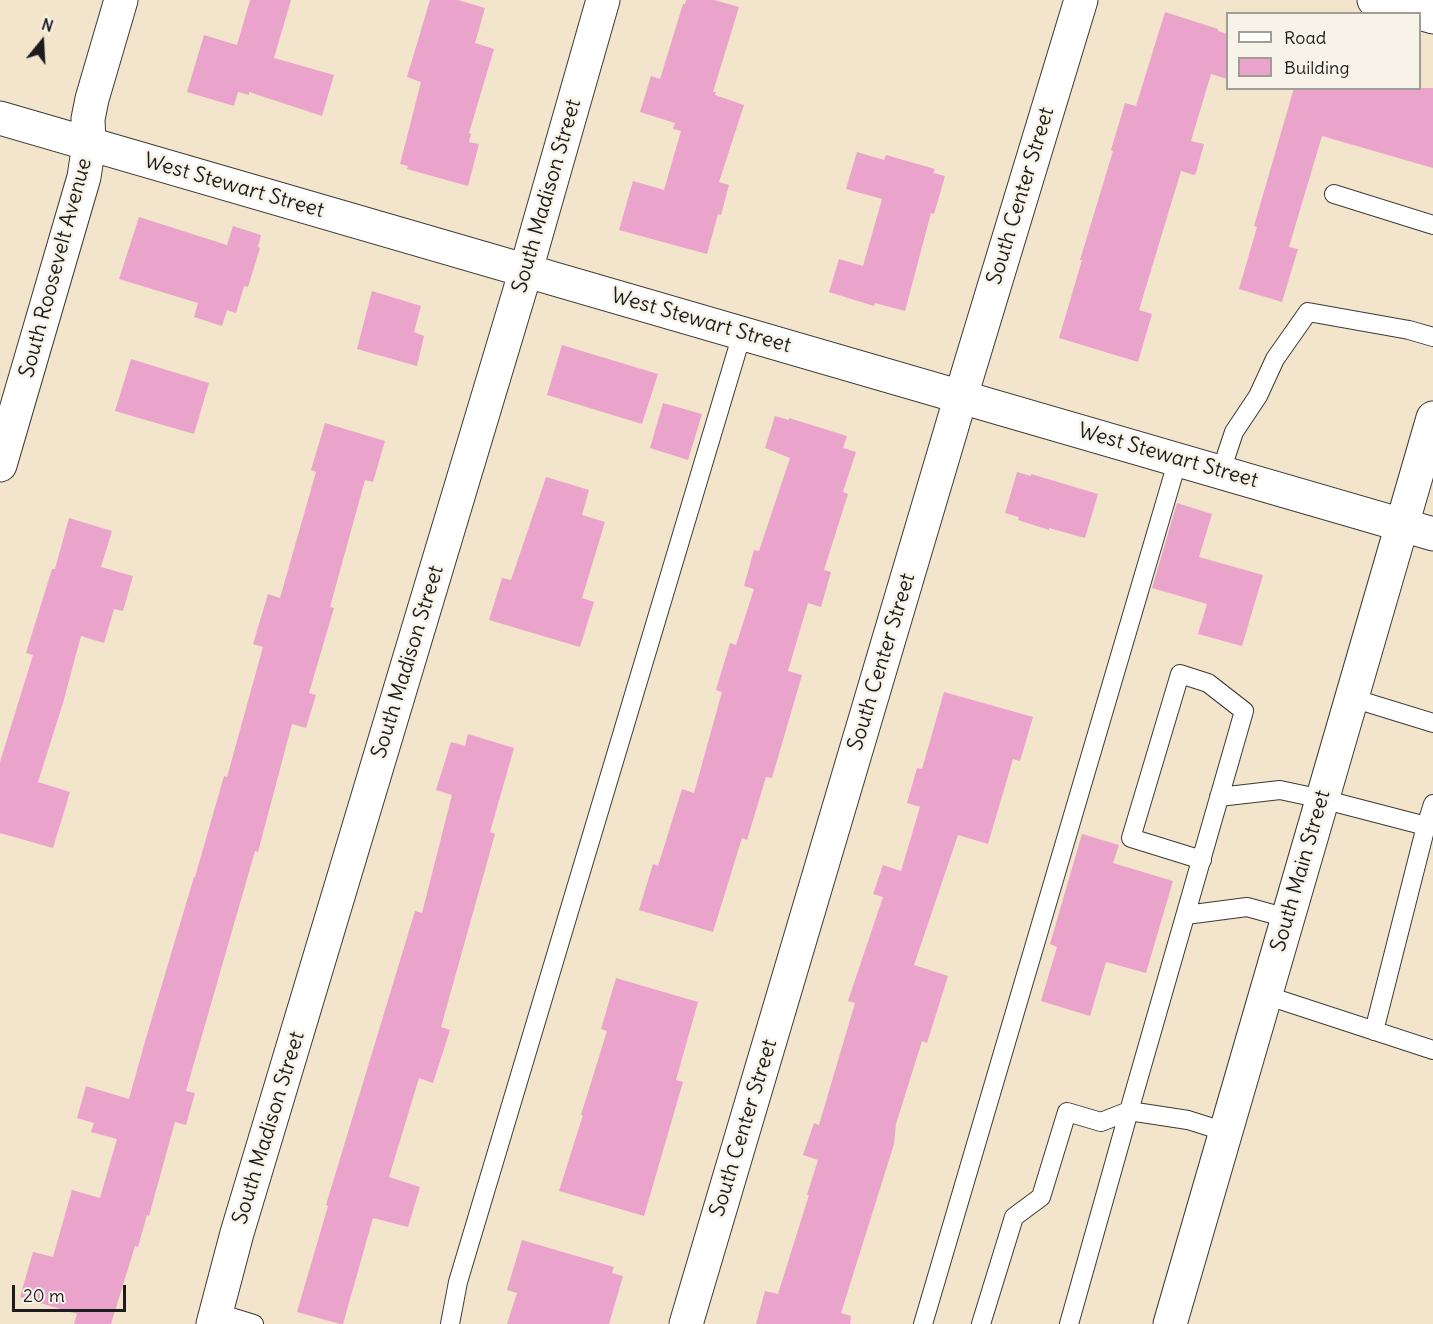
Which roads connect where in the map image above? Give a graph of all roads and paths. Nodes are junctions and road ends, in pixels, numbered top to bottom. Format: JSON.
{"nodes":[{"id":1,"x":121,"y":0,"type":"edge"},
{"id":2,"x":603,"y":0,"type":"edge"},
{"id":3,"x":1081,"y":0,"type":"edge"},
{"id":4,"x":1374,"y":0,"type":"edge"},
{"id":5,"x":1416,"y":12,"type":"edge"},
{"id":6,"x":0,"y":118,"type":"edge"},
{"id":7,"x":89,"y":144,"type":"junction"},
{"id":8,"x":1334,"y":194,"type":"dead end"},
{"id":9,"x":1433,"y":225,"type":"edge"},
{"id":10,"x":526,"y":270,"type":"junction"},
{"id":11,"x":742,"y":334,"type":"junction"},
{"id":12,"x":1433,"y":337,"type":"edge"},
{"id":13,"x":961,"y":396,"type":"junction"},
{"id":14,"x":1433,"y":418,"type":"edge"},
{"id":15,"x":1178,"y":459,"type":"junction"},
{"id":16,"x":0,"y":465,"type":"edge"},
{"id":17,"x":1221,"y":471,"type":"junction"},
{"id":18,"x":1402,"y":524,"type":"junction"},
{"id":19,"x":1433,"y":534,"type":"edge"},
{"id":20,"x":1352,"y":698,"type":"junction"},
{"id":21,"x":1433,"y":723,"type":"edge"},
{"id":22,"x":1219,"y":797,"type":"junction"},
{"id":23,"x":1322,"y":799,"type":"junction"},
{"id":24,"x":1433,"y":804,"type":"edge"},
{"id":25,"x":1426,"y":826,"type":"junction"},
{"id":26,"x":1202,"y":860,"type":"junction"},
{"id":27,"x":1186,"y":915,"type":"junction"},
{"id":28,"x":1287,"y":918,"type":"junction"},
{"id":29,"x":1265,"y":995,"type":"junction"},
{"id":30,"x":1374,"y":1031,"type":"junction"},
{"id":31,"x":1433,"y":1050,"type":"edge"},
{"id":32,"x":1129,"y":1111,"type":"junction"},
{"id":33,"x":1226,"y":1132,"type":"junction"},
{"id":34,"x":214,"y":1318,"type":"edge"},
{"id":35,"x":254,"y":1324,"type":"edge"},
{"id":36,"x":450,"y":1324,"type":"edge"},
{"id":37,"x":686,"y":1324,"type":"edge"},
{"id":38,"x":923,"y":1324,"type":"edge"},
{"id":39,"x":981,"y":1324,"type":"edge"},
{"id":40,"x":1070,"y":1324,"type":"edge"},
{"id":41,"x":1170,"y":1324,"type":"edge"}],
"edges":[{"from":1,"to":7,"type":"street","name":"South Roosevelt Avenue"},
{"from":2,"to":10,"type":"street","name":"South Madison Street"},
{"from":3,"to":13,"type":"street","name":"South Center Street"},
{"from":4,"to":5,"type":"street"},
{"from":6,"to":7,"type":"street","name":"West Stewart Street"},
{"from":7,"to":10,"type":"street","name":"West Stewart Street"},
{"from":7,"to":16,"type":"street","name":"South Roosevelt Avenue"},
{"from":8,"to":9,"type":"lane"},
{"from":10,"to":11,"type":"street","name":"West Stewart Street"},
{"from":10,"to":34,"type":"street","name":"South Madison Street"},
{"from":11,"to":13,"type":"street","name":"West Stewart Street"},
{"from":11,"to":36,"type":"lane"},
{"from":12,"to":17,"type":"lane"},
{"from":13,"to":15,"type":"street","name":"West Stewart Street"},
{"from":13,"to":37,"type":"street","name":"South Center Street"},
{"from":14,"to":18,"type":"street","name":"South Main Street"},
{"from":15,"to":17,"type":"street","name":"West Stewart Street"},
{"from":15,"to":38,"type":"lane"},
{"from":17,"to":18,"type":"street","name":"West Stewart Street"},
{"from":18,"to":19,"type":"street","name":"West Stewart Street"},
{"from":18,"to":20,"type":"street","name":"South Main Street"},
{"from":20,"to":21,"type":"lane"},
{"from":20,"to":23,"type":"street","name":"South Main Street"},
{"from":22,"to":23,"type":"lane"},
{"from":22,"to":26,"type":"lane"},
{"from":22,"to":26,"type":"lane"},
{"from":23,"to":25,"type":"lane"},
{"from":23,"to":28,"type":"street","name":"South Main Street"},
{"from":24,"to":25,"type":"lane"},
{"from":25,"to":30,"type":"lane"},
{"from":26,"to":27,"type":"lane"},
{"from":27,"to":28,"type":"lane"},
{"from":27,"to":32,"type":"lane"},
{"from":28,"to":29,"type":"street","name":"South Main Street"},
{"from":29,"to":30,"type":"lane"},
{"from":29,"to":33,"type":"street","name":"South Main Street"},
{"from":30,"to":31,"type":"lane"},
{"from":32,"to":33,"type":"lane"},
{"from":32,"to":39,"type":"lane"},
{"from":32,"to":40,"type":"lane"},
{"from":33,"to":41,"type":"street","name":"South Main Street"},
{"from":34,"to":35,"type":"lane"}]}
